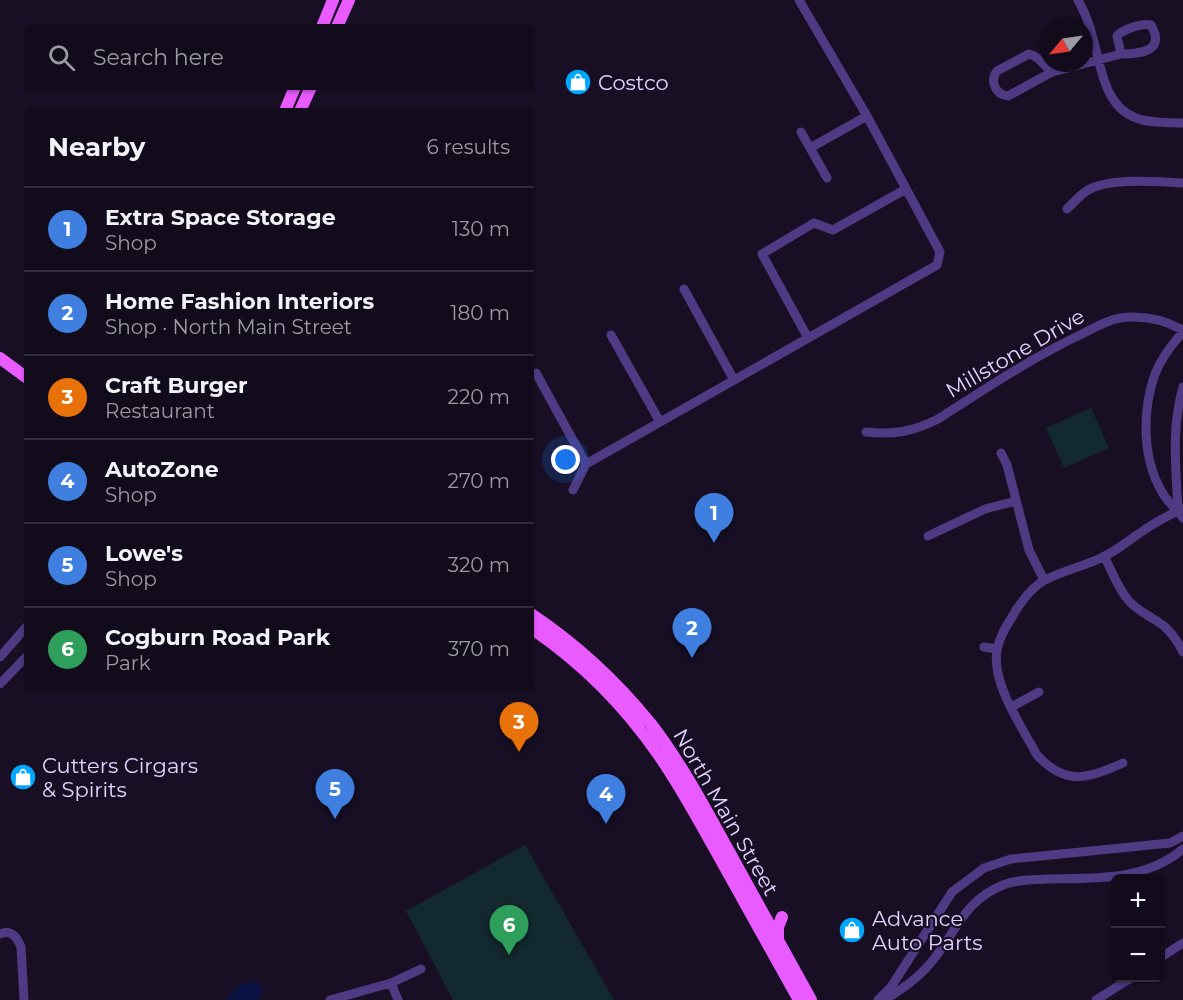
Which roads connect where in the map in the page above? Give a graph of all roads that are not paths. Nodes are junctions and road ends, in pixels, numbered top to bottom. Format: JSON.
{"nodes":[{"id":1,"x":333,"y":0,"type":"edge"},
{"id":2,"x":349,"y":0,"type":"edge"},
{"id":3,"x":799,"y":0,"type":"edge"},
{"id":4,"x":1078,"y":0,"type":"edge"},
{"id":5,"x":323,"y":22,"type":"edge"},
{"id":6,"x":338,"y":24,"type":"edge"},
{"id":7,"x":1121,"y":54,"type":"dead end"},
{"id":8,"x":1099,"y":60,"type":"junction"},
{"id":9,"x":1093,"y":62,"type":"edge"},
{"id":10,"x":1052,"y":72,"type":"joint"},
{"id":11,"x":294,"y":90,"type":"edge"},
{"id":12,"x":310,"y":90,"type":"edge"},
{"id":13,"x":286,"y":108,"type":"edge"},
{"id":14,"x":301,"y":108,"type":"edge"},
{"id":15,"x":867,"y":116,"type":"junction"},
{"id":16,"x":1183,"y":123,"type":"edge"},
{"id":17,"x":801,"y":132,"type":"dead end"},
{"id":18,"x":810,"y":148,"type":"junction"},
{"id":19,"x":827,"y":178,"type":"dead end"},
{"id":20,"x":1183,"y":183,"type":"edge"},
{"id":21,"x":906,"y":189,"type":"junction"},
{"id":22,"x":1067,"y":209,"type":"dead end"},
{"id":23,"x":684,"y":289,"type":"dead end"},
{"id":24,"x":1183,"y":331,"type":"edge"},
{"id":25,"x":611,"y":335,"type":"dead end"},
{"id":26,"x":808,"y":338,"type":"junction"},
{"id":27,"x":0,"y":358,"type":"edge"},
{"id":28,"x":536,"y":373,"type":"dead end"},
{"id":29,"x":24,"y":376,"type":"edge"},
{"id":30,"x":734,"y":380,"type":"junction"},
{"id":31,"x":1183,"y":387,"type":"edge"},
{"id":32,"x":660,"y":422,"type":"junction"},
{"id":33,"x":866,"y":432,"type":"dead end"},
{"id":34,"x":1001,"y":453,"type":"dead end"},
{"id":35,"x":586,"y":464,"type":"junction"},
{"id":36,"x":573,"y":490,"type":"dead end"},
{"id":37,"x":1016,"y":501,"type":"junction"},
{"id":38,"x":1182,"y":512,"type":"edge"},
{"id":39,"x":928,"y":536,"type":"dead end"},
{"id":40,"x":1104,"y":556,"type":"junction"},
{"id":41,"x":1044,"y":580,"type":"junction"},
{"id":42,"x":534,"y":616,"type":"edge"},
{"id":43,"x":24,"y":629,"type":"edge"},
{"id":44,"x":534,"y":630,"type":"edge"},
{"id":45,"x":984,"y":647,"type":"dead end"},
{"id":46,"x":997,"y":649,"type":"junction"},
{"id":47,"x":1183,"y":652,"type":"edge"},
{"id":48,"x":0,"y":657,"type":"edge"},
{"id":49,"x":24,"y":659,"type":"edge"},
{"id":50,"x":0,"y":684,"type":"edge"},
{"id":51,"x":1039,"y":692,"type":"dead end"},
{"id":52,"x":1011,"y":707,"type":"junction"},
{"id":53,"x":1123,"y":763,"type":"dead end"},
{"id":54,"x":1183,"y":837,"type":"edge"},
{"id":55,"x":1183,"y":849,"type":"edge"},
{"id":56,"x":782,"y":917,"type":"dead end"},
{"id":57,"x":0,"y":934,"type":"edge"},
{"id":58,"x":779,"y":943,"type":"junction"},
{"id":59,"x":1183,"y":943,"type":"edge"},
{"id":60,"x":1165,"y":955,"type":"edge"},
{"id":61,"x":421,"y":969,"type":"dead end"},
{"id":62,"x":1125,"y":982,"type":"edge"},
{"id":63,"x":391,"y":983,"type":"junction"},
{"id":64,"x":24,"y":1000,"type":"edge"},
{"id":65,"x":330,"y":1000,"type":"edge"},
{"id":66,"x":398,"y":1000,"type":"edge"},
{"id":67,"x":799,"y":1000,"type":"edge"},
{"id":68,"x":811,"y":1000,"type":"edge"},
{"id":69,"x":878,"y":1000,"type":"edge"},
{"id":70,"x":884,"y":1000,"type":"edge"},
{"id":71,"x":1096,"y":1000,"type":"edge"}],
"edges":[{"from":1,"to":5,"type":"main road"},
{"from":2,"to":6,"type":"main road"},
{"from":3,"to":15,"type":"street"},
{"from":4,"to":8,"type":"street"},
{"from":7,"to":8,"type":"street"},
{"from":8,"to":9,"type":"street"},
{"from":8,"to":16,"type":"street"},
{"from":10,"to":10,"type":"street"},
{"from":11,"to":13,"type":"main road"},
{"from":12,"to":14,"type":"main road"},
{"from":15,"to":18,"type":"street"},
{"from":15,"to":21,"type":"street"},
{"from":17,"to":18,"type":"street"},
{"from":18,"to":19,"type":"street"},
{"from":20,"to":22,"type":"street"},
{"from":21,"to":26,"type":"street"},
{"from":21,"to":26,"type":"street"},
{"from":23,"to":30,"type":"street"},
{"from":24,"to":33,"type":"street","name":"Millstone Drive"},
{"from":24,"to":38,"type":"street"},
{"from":25,"to":32,"type":"street"},
{"from":26,"to":30,"type":"street"},
{"from":27,"to":29,"type":"main road"},
{"from":28,"to":35,"type":"street"},
{"from":30,"to":32,"type":"street"},
{"from":31,"to":38,"type":"street"},
{"from":32,"to":35,"type":"street"},
{"from":34,"to":37,"type":"street"},
{"from":35,"to":36,"type":"street"},
{"from":37,"to":39,"type":"street"},
{"from":37,"to":41,"type":"street"},
{"from":38,"to":40,"type":"street"},
{"from":40,"to":41,"type":"street"},
{"from":40,"to":47,"type":"street"},
{"from":41,"to":46,"type":"street"},
{"from":42,"to":58,"type":"main road","name":"North Main Street"},
{"from":43,"to":48,"type":"street"},
{"from":44,"to":67,"type":"main road","name":"North Main Street"},
{"from":45,"to":46,"type":"street"},
{"from":46,"to":52,"type":"street"},
{"from":49,"to":50,"type":"street"},
{"from":51,"to":52,"type":"street"},
{"from":52,"to":53,"type":"street"},
{"from":54,"to":69,"type":"street"},
{"from":55,"to":70,"type":"street"},
{"from":56,"to":58,"type":"main road"},
{"from":57,"to":64,"type":"street"},
{"from":58,"to":68,"type":"main road","name":"North Main Street"},
{"from":59,"to":60,"type":"street"},
{"from":61,"to":63,"type":"street"},
{"from":62,"to":71,"type":"street"},
{"from":63,"to":65,"type":"street"},
{"from":63,"to":66,"type":"street"}]}
